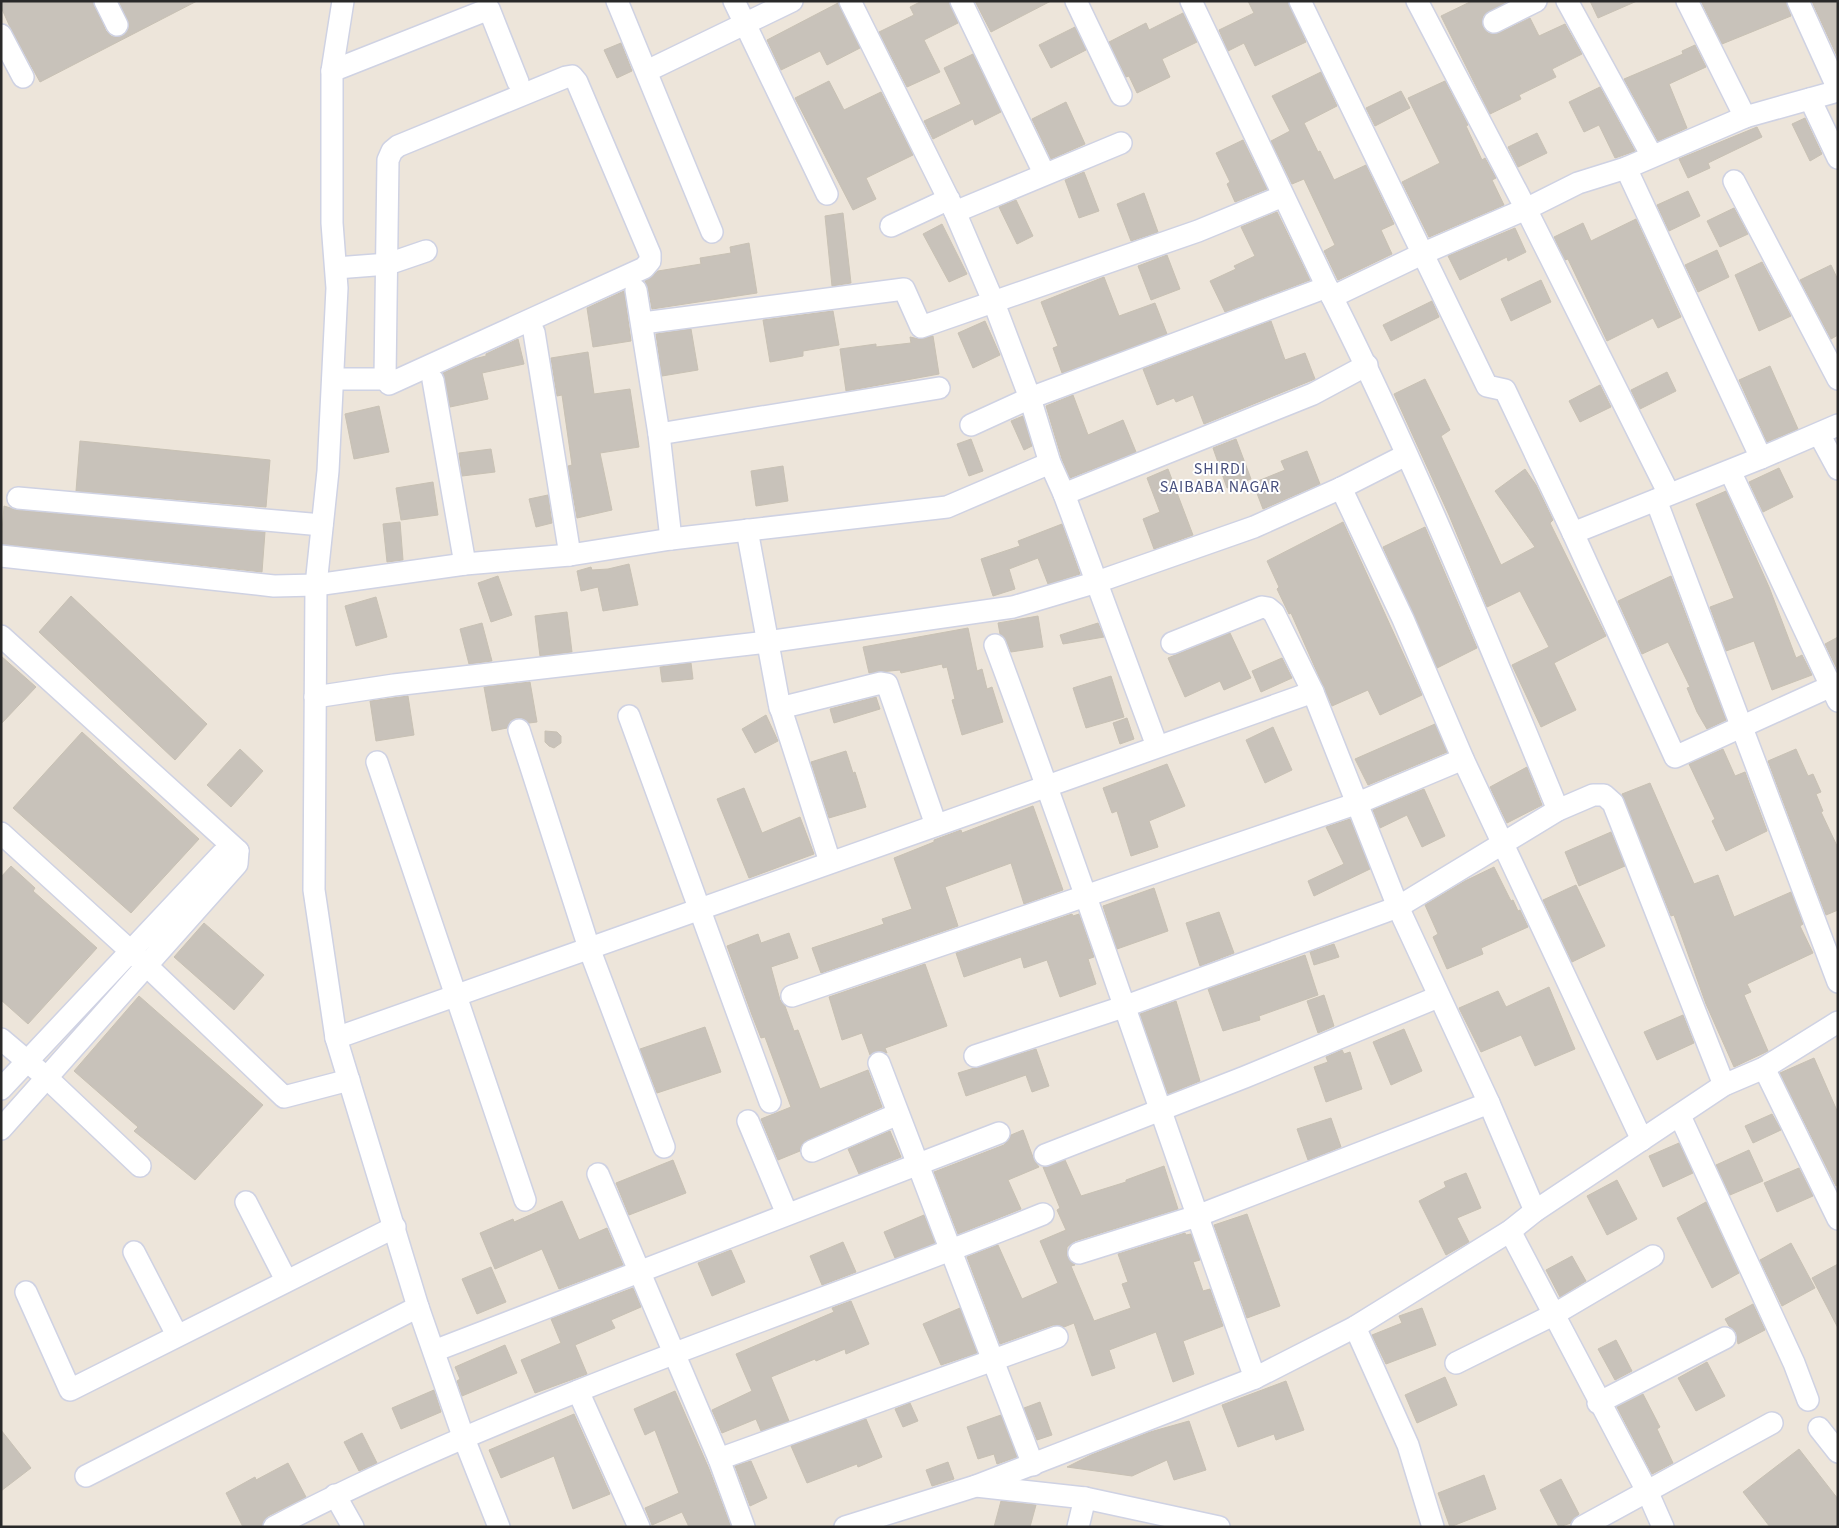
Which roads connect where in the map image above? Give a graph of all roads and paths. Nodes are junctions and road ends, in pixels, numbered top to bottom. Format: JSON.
{"nodes":[{"id":1,"x":105,"y":1,"type":"edge"},
{"id":2,"x":343,"y":1,"type":"edge"},
{"id":3,"x":617,"y":1,"type":"edge"},
{"id":4,"x":734,"y":1,"type":"edge"},
{"id":5,"x":792,"y":1,"type":"edge"},
{"id":6,"x":850,"y":1,"type":"edge"},
{"id":7,"x":961,"y":1,"type":"edge"},
{"id":8,"x":1076,"y":1,"type":"edge"},
{"id":9,"x":1191,"y":1,"type":"edge"},
{"id":10,"x":1300,"y":1,"type":"edge"},
{"id":11,"x":1417,"y":1,"type":"edge"},
{"id":12,"x":1536,"y":1,"type":"edge"},
{"id":13,"x":1567,"y":1,"type":"edge"},
{"id":14,"x":1687,"y":1,"type":"edge"},
{"id":15,"x":1798,"y":1,"type":"edge"},
{"id":16,"x":488,"y":5,"type":"edge"},
{"id":17,"x":1494,"y":22,"type":"dead end"},
{"id":18,"x":118,"y":25,"type":"dead end"},
{"id":19,"x":746,"y":25,"type":"junction"},
{"id":20,"x":1,"y":35,"type":"edge"},
{"id":21,"x":647,"y":70,"type":"junction"},
{"id":22,"x":332,"y":71,"type":"junction"},
{"id":23,"x":23,"y":78,"type":"dead end"},
{"id":24,"x":518,"y":82,"type":"dead end"},
{"id":25,"x":1838,"y":90,"type":"edge"},
{"id":26,"x":1121,"y":95,"type":"dead end"},
{"id":27,"x":1810,"y":99,"type":"junction"},
{"id":28,"x":1745,"y":117,"type":"junction"},
{"id":29,"x":1121,"y":143,"type":"dead end"},
{"id":30,"x":1652,"y":156,"type":"junction"},
{"id":31,"x":1838,"y":158,"type":"edge"},
{"id":32,"x":1626,"y":168,"type":"junction"},
{"id":33,"x":1044,"y":173,"type":"junction"},
{"id":34,"x":1734,"y":181,"type":"dead end"},
{"id":35,"x":827,"y":194,"type":"dead end"},
{"id":36,"x":1283,"y":196,"type":"junction"},
{"id":37,"x":952,"y":205,"type":"junction"},
{"id":38,"x":1526,"y":209,"type":"junction"},
{"id":39,"x":891,"y":226,"type":"dead end"},
{"id":40,"x":712,"y":232,"type":"dead end"},
{"id":41,"x":426,"y":252,"type":"dead end"},
{"id":42,"x":1424,"y":253,"type":"junction"},
{"id":43,"x":388,"y":264,"type":"junction"},
{"id":44,"x":336,"y":268,"type":"junction"},
{"id":45,"x":636,"y":290,"type":"dead end"},
{"id":46,"x":1330,"y":292,"type":"junction"},
{"id":47,"x":994,"y":303,"type":"junction"},
{"id":48,"x":643,"y":323,"type":"junction"},
{"id":49,"x":534,"y":332,"type":"dead end"},
{"id":50,"x":1367,"y":365,"type":"junction"},
{"id":51,"x":333,"y":379,"type":"junction"},
{"id":52,"x":385,"y":379,"type":"junction"},
{"id":53,"x":1838,"y":379,"type":"edge"},
{"id":54,"x":432,"y":380,"type":"dead end"},
{"id":55,"x":939,"y":388,"type":"dead end"},
{"id":56,"x":1030,"y":398,"type":"junction"},
{"id":57,"x":1838,"y":424,"type":"edge"},
{"id":58,"x":971,"y":425,"type":"dead end"},
{"id":59,"x":659,"y":434,"type":"junction"},
{"id":60,"x":1819,"y":434,"type":"junction"},
{"id":61,"x":1406,"y":455,"type":"junction"},
{"id":62,"x":1762,"y":458,"type":"junction"},
{"id":63,"x":1050,"y":462,"type":"junction"},
{"id":64,"x":1838,"y":469,"type":"edge"},
{"id":65,"x":1730,"y":470,"type":"junction"},
{"id":66,"x":1341,"y":488,"type":"junction"},
{"id":67,"x":1064,"y":494,"type":"junction"},
{"id":68,"x":1662,"y":497,"type":"junction"},
{"id":69,"x":18,"y":498,"type":"dead end"},
{"id":70,"x":322,"y":525,"type":"junction"},
{"id":71,"x":747,"y":530,"type":"junction"},
{"id":72,"x":1573,"y":533,"type":"junction"},
{"id":73,"x":671,"y":538,"type":"junction"},
{"id":74,"x":570,"y":555,"type":"junction"},
{"id":75,"x":1,"y":556,"type":"edge"},
{"id":76,"x":465,"y":564,"type":"junction"},
{"id":77,"x":1096,"y":582,"type":"junction"},
{"id":78,"x":316,"y":585,"type":"junction"},
{"id":79,"x":1,"y":636,"type":"edge"},
{"id":80,"x":767,"y":642,"type":"junction"},
{"id":81,"x":1172,"y":643,"type":"dead end"},
{"id":82,"x":995,"y":645,"type":"dead end"},
{"id":83,"x":1836,"y":690,"type":"edge"},
{"id":84,"x":1313,"y":692,"type":"junction"},
{"id":85,"x":315,"y":697,"type":"junction"},
{"id":86,"x":780,"y":708,"type":"junction"},
{"id":87,"x":629,"y":716,"type":"dead end"},
{"id":88,"x":1742,"y":726,"type":"junction"},
{"id":89,"x":519,"y":730,"type":"dead end"},
{"id":90,"x":1157,"y":746,"type":"junction"},
{"id":91,"x":1463,"y":759,"type":"junction"},
{"id":92,"x":377,"y":762,"type":"dead end"},
{"id":93,"x":1048,"y":786,"type":"junction"},
{"id":94,"x":1358,"y":803,"type":"junction"},
{"id":95,"x":1558,"y":810,"type":"junction"},
{"id":96,"x":936,"y":825,"type":"junction"},
{"id":97,"x":1,"y":834,"type":"edge"},
{"id":98,"x":1504,"y":842,"type":"junction"},
{"id":99,"x":238,"y":851,"type":"junction"},
{"id":100,"x":830,"y":862,"type":"junction"},
{"id":101,"x":1085,"y":896,"type":"junction"},
{"id":102,"x":1398,"y":907,"type":"junction"},
{"id":103,"x":700,"y":909,"type":"junction"},
{"id":104,"x":589,"y":948,"type":"junction"},
{"id":105,"x":131,"y":951,"type":"junction"},
{"id":106,"x":147,"y":966,"type":"junction"},
{"id":107,"x":1838,"y":982,"type":"edge"},
{"id":108,"x":454,"y":995,"type":"junction"},
{"id":109,"x":792,"y":996,"type":"dead end"},
{"id":110,"x":1438,"y":997,"type":"junction"},
{"id":111,"x":1123,"y":1007,"type":"junction"},
{"id":112,"x":1838,"y":1022,"type":"edge"},
{"id":113,"x":336,"y":1038,"type":"junction"},
{"id":114,"x":1,"y":1039,"type":"edge"},
{"id":115,"x":975,"y":1056,"type":"dead end"},
{"id":116,"x":27,"y":1061,"type":"junction"},
{"id":117,"x":879,"y":1063,"type":"dead end"},
{"id":118,"x":1764,"y":1068,"type":"junction"},
{"id":119,"x":47,"y":1078,"type":"junction"},
{"id":120,"x":349,"y":1080,"type":"junction"},
{"id":121,"x":1724,"y":1084,"type":"junction"},
{"id":122,"x":1,"y":1089,"type":"edge"},
{"id":123,"x":770,"y":1102,"type":"dead end"},
{"id":124,"x":1489,"y":1103,"type":"junction"},
{"id":125,"x":1160,"y":1110,"type":"junction"},
{"id":126,"x":898,"y":1114,"type":"junction"},
{"id":127,"x":1680,"y":1116,"type":"junction"},
{"id":128,"x":748,"y":1121,"type":"dead end"},
{"id":129,"x":1,"y":1129,"type":"edge"},
{"id":130,"x":999,"y":1132,"type":"dead end"},
{"id":131,"x":1642,"y":1140,"type":"junction"},
{"id":132,"x":664,"y":1147,"type":"dead end"},
{"id":133,"x":812,"y":1150,"type":"dead end"},
{"id":134,"x":1045,"y":1155,"type":"dead end"},
{"id":135,"x":918,"y":1165,"type":"junction"},
{"id":136,"x":140,"y":1166,"type":"dead end"},
{"id":137,"x":598,"y":1174,"type":"dead end"},
{"id":138,"x":525,"y":1200,"type":"dead end"},
{"id":139,"x":246,"y":1202,"type":"dead end"},
{"id":140,"x":1535,"y":1211,"type":"junction"},
{"id":141,"x":787,"y":1214,"type":"junction"},
{"id":142,"x":1043,"y":1214,"type":"dead end"},
{"id":143,"x":1197,"y":1216,"type":"junction"},
{"id":144,"x":1838,"y":1220,"type":"edge"},
{"id":145,"x":395,"y":1227,"type":"junction"},
{"id":146,"x":1510,"y":1231,"type":"junction"},
{"id":147,"x":952,"y":1250,"type":"junction"},
{"id":148,"x":134,"y":1252,"type":"dead end"},
{"id":149,"x":1079,"y":1253,"type":"dead end"},
{"id":150,"x":1653,"y":1256,"type":"dead end"},
{"id":151,"x":639,"y":1270,"type":"junction"},
{"id":152,"x":286,"y":1280,"type":"junction"},
{"id":153,"x":26,"y":1292,"type":"dead end"},
{"id":154,"x":418,"y":1307,"type":"junction"},
{"id":155,"x":1553,"y":1315,"type":"junction"},
{"id":156,"x":1355,"y":1327,"type":"junction"},
{"id":157,"x":177,"y":1336,"type":"junction"},
{"id":158,"x":1057,"y":1337,"type":"dead end"},
{"id":159,"x":1725,"y":1338,"type":"dead end"},
{"id":160,"x":434,"y":1351,"type":"junction"},
{"id":161,"x":672,"y":1353,"type":"junction"},
{"id":162,"x":992,"y":1361,"type":"junction"},
{"id":163,"x":1456,"y":1362,"type":"dead end"},
{"id":164,"x":1255,"y":1378,"type":"junction"},
{"id":165,"x":578,"y":1390,"type":"junction"},
{"id":166,"x":1808,"y":1400,"type":"dead end"},
{"id":167,"x":1598,"y":1402,"type":"junction"},
{"id":168,"x":1772,"y":1423,"type":"dead end"},
{"id":169,"x":1819,"y":1428,"type":"dead end"},
{"id":170,"x":463,"y":1436,"type":"junction"},
{"id":171,"x":1838,"y":1452,"type":"edge"},
{"id":172,"x":719,"y":1459,"type":"junction"},
{"id":173,"x":1033,"y":1465,"type":"junction"},
{"id":174,"x":86,"y":1476,"type":"dead end"},
{"id":175,"x":976,"y":1486,"type":"junction"},
{"id":176,"x":1648,"y":1493,"type":"junction"},
{"id":177,"x":335,"y":1495,"type":"junction"},
{"id":178,"x":1085,"y":1498,"type":"junction"},
{"id":179,"x":274,"y":1527,"type":"edge"},
{"id":180,"x":353,"y":1527,"type":"edge"},
{"id":181,"x":499,"y":1527,"type":"edge"},
{"id":182,"x":639,"y":1527,"type":"edge"},
{"id":183,"x":744,"y":1527,"type":"edge"},
{"id":184,"x":845,"y":1527,"type":"edge"},
{"id":185,"x":1078,"y":1527,"type":"edge"},
{"id":186,"x":1219,"y":1527,"type":"edge"},
{"id":187,"x":1433,"y":1527,"type":"edge"},
{"id":188,"x":1582,"y":1527,"type":"edge"},
{"id":189,"x":1663,"y":1527,"type":"edge"}],
"edges":[{"from":1,"to":18,"type":"street"},
{"from":2,"to":22,"type":"street"},
{"from":3,"to":21,"type":"street"},
{"from":4,"to":19,"type":"street"},
{"from":5,"to":19,"type":"street"},
{"from":6,"to":37,"type":"street"},
{"from":7,"to":33,"type":"street"},
{"from":8,"to":26,"type":"street"},
{"from":9,"to":36,"type":"street"},
{"from":10,"to":42,"type":"street"},
{"from":11,"to":38,"type":"street"},
{"from":12,"to":17,"type":"street"},
{"from":13,"to":30,"type":"street"},
{"from":14,"to":28,"type":"street"},
{"from":15,"to":25,"type":"street"},
{"from":16,"to":22,"type":"street"},
{"from":16,"to":24,"type":"street"},
{"from":19,"to":21,"type":"street"},
{"from":19,"to":35,"type":"street"},
{"from":20,"to":23,"type":"street"},
{"from":21,"to":40,"type":"street"},
{"from":22,"to":44,"type":"street"},
{"from":25,"to":27,"type":"street"},
{"from":27,"to":28,"type":"street"},
{"from":27,"to":31,"type":"street"},
{"from":28,"to":30,"type":"street"},
{"from":29,"to":33,"type":"street"},
{"from":30,"to":32,"type":"street"},
{"from":32,"to":38,"type":"street"},
{"from":32,"to":62,"type":"street"},
{"from":33,"to":37,"type":"street"},
{"from":34,"to":53,"type":"street"},
{"from":36,"to":46,"type":"street"},
{"from":36,"to":47,"type":"street"},
{"from":37,"to":39,"type":"street"},
{"from":37,"to":47,"type":"street"},
{"from":38,"to":42,"type":"street"},
{"from":38,"to":68,"type":"street"},
{"from":41,"to":43,"type":"street"},
{"from":42,"to":46,"type":"street"},
{"from":42,"to":72,"type":"street"},
{"from":43,"to":44,"type":"street"},
{"from":43,"to":52,"type":"street"},
{"from":43,"to":52,"type":"street"},
{"from":44,"to":51,"type":"street"},
{"from":45,"to":48,"type":"street"},
{"from":46,"to":50,"type":"street"},
{"from":46,"to":56,"type":"street"},
{"from":47,"to":48,"type":"street"},
{"from":47,"to":56,"type":"street"},
{"from":48,"to":59,"type":"street"},
{"from":49,"to":74,"type":"street"},
{"from":50,"to":61,"type":"street"},
{"from":50,"to":67,"type":"street"},
{"from":51,"to":52,"type":"street"},
{"from":51,"to":70,"type":"street"},
{"from":54,"to":76,"type":"street"},
{"from":55,"to":59,"type":"street"},
{"from":56,"to":58,"type":"street"},
{"from":56,"to":63,"type":"street"},
{"from":57,"to":60,"type":"street"},
{"from":59,"to":73,"type":"street"},
{"from":60,"to":62,"type":"street"},
{"from":60,"to":64,"type":"street"},
{"from":61,"to":66,"type":"street"},
{"from":61,"to":95,"type":"street"},
{"from":62,"to":65,"type":"street"},
{"from":63,"to":67,"type":"street"},
{"from":63,"to":71,"type":"street"},
{"from":65,"to":68,"type":"street"},
{"from":65,"to":83,"type":"street"},
{"from":66,"to":77,"type":"street"},
{"from":66,"to":91,"type":"street"},
{"from":67,"to":77,"type":"street"},
{"from":68,"to":72,"type":"street"},
{"from":68,"to":88,"type":"street"},
{"from":69,"to":70,"type":"street"},
{"from":70,"to":78,"type":"street"},
{"from":71,"to":73,"type":"street"},
{"from":71,"to":80,"type":"street"},
{"from":72,"to":88,"type":"street"},
{"from":73,"to":74,"type":"street"},
{"from":74,"to":76,"type":"street"},
{"from":75,"to":78,"type":"street"},
{"from":76,"to":78,"type":"street"},
{"from":77,"to":80,"type":"street"},
{"from":77,"to":90,"type":"street"},
{"from":78,"to":85,"type":"street"},
{"from":79,"to":99,"type":"street"},
{"from":80,"to":85,"type":"street"},
{"from":80,"to":86,"type":"street"},
{"from":81,"to":84,"type":"street"},
{"from":82,"to":93,"type":"street"},
{"from":83,"to":88,"type":"street"},
{"from":84,"to":90,"type":"street"},
{"from":84,"to":94,"type":"street"},
{"from":85,"to":113,"type":"street"},
{"from":86,"to":96,"type":"street"},
{"from":86,"to":100,"type":"street"},
{"from":87,"to":103,"type":"street"},
{"from":88,"to":107,"type":"street"},
{"from":89,"to":104,"type":"street"},
{"from":90,"to":93,"type":"street"},
{"from":91,"to":94,"type":"street"},
{"from":91,"to":98,"type":"street"},
{"from":92,"to":108,"type":"street"},
{"from":93,"to":96,"type":"street"},
{"from":93,"to":101,"type":"street"},
{"from":94,"to":101,"type":"street"},
{"from":94,"to":102,"type":"street"},
{"from":95,"to":98,"type":"street"},
{"from":95,"to":121,"type":"street"},
{"from":96,"to":100,"type":"street"},
{"from":97,"to":105,"type":"street"},
{"from":98,"to":102,"type":"street"},
{"from":98,"to":131,"type":"street"},
{"from":99,"to":105,"type":"street"},
{"from":99,"to":106,"type":"street"},
{"from":100,"to":103,"type":"street"},
{"from":101,"to":109,"type":"street"},
{"from":101,"to":111,"type":"street"},
{"from":102,"to":110,"type":"street"},
{"from":102,"to":111,"type":"street"},
{"from":103,"to":104,"type":"street"},
{"from":103,"to":123,"type":"street"},
{"from":104,"to":108,"type":"street"},
{"from":104,"to":132,"type":"street"},
{"from":105,"to":106,"type":"street"},
{"from":105,"to":116,"type":"street"},
{"from":106,"to":119,"type":"street"},
{"from":106,"to":120,"type":"street"},
{"from":108,"to":113,"type":"street"},
{"from":108,"to":138,"type":"street"},
{"from":110,"to":124,"type":"street"},
{"from":110,"to":125,"type":"street"},
{"from":111,"to":115,"type":"street"},
{"from":111,"to":125,"type":"street"},
{"from":112,"to":118,"type":"street"},
{"from":113,"to":120,"type":"street"},
{"from":114,"to":116,"type":"street"},
{"from":116,"to":119,"type":"street"},
{"from":116,"to":122,"type":"street"},
{"from":117,"to":126,"type":"street"},
{"from":118,"to":121,"type":"street"},
{"from":118,"to":144,"type":"street"},
{"from":119,"to":129,"type":"street"},
{"from":119,"to":136,"type":"street"},
{"from":120,"to":145,"type":"street"},
{"from":121,"to":127,"type":"street"},
{"from":124,"to":140,"type":"street"},
{"from":124,"to":143,"type":"street"},
{"from":125,"to":134,"type":"street"},
{"from":125,"to":143,"type":"street"},
{"from":126,"to":133,"type":"street"},
{"from":126,"to":135,"type":"street"},
{"from":127,"to":131,"type":"street"},
{"from":127,"to":166,"type":"street"},
{"from":128,"to":141,"type":"street"},
{"from":130,"to":135,"type":"street"},
{"from":131,"to":140,"type":"street"},
{"from":135,"to":141,"type":"street"},
{"from":135,"to":147,"type":"street"},
{"from":137,"to":151,"type":"street"},
{"from":139,"to":152,"type":"street"},
{"from":140,"to":146,"type":"street"},
{"from":141,"to":151,"type":"street"},
{"from":142,"to":147,"type":"street"},
{"from":143,"to":149,"type":"street"},
{"from":143,"to":164,"type":"street"},
{"from":145,"to":152,"type":"street"},
{"from":145,"to":154,"type":"street"},
{"from":146,"to":155,"type":"street"},
{"from":146,"to":156,"type":"street"},
{"from":147,"to":161,"type":"street"},
{"from":147,"to":162,"type":"street"},
{"from":148,"to":157,"type":"street"},
{"from":150,"to":155,"type":"street"},
{"from":151,"to":160,"type":"street"},
{"from":151,"to":161,"type":"street"},
{"from":152,"to":157,"type":"street"},
{"from":153,"to":157,"type":"street"},
{"from":154,"to":160,"type":"street"},
{"from":154,"to":174,"type":"street"},
{"from":155,"to":163,"type":"street"},
{"from":155,"to":167,"type":"street"},
{"from":156,"to":164,"type":"street"},
{"from":156,"to":187,"type":"street"},
{"from":158,"to":162,"type":"street"},
{"from":159,"to":167,"type":"street"},
{"from":160,"to":170,"type":"street"},
{"from":161,"to":165,"type":"street"},
{"from":161,"to":172,"type":"street"},
{"from":162,"to":172,"type":"street"},
{"from":162,"to":173,"type":"street"},
{"from":164,"to":173,"type":"street"},
{"from":165,"to":170,"type":"street"},
{"from":165,"to":182,"type":"street"},
{"from":167,"to":176,"type":"street"},
{"from":168,"to":176,"type":"street"},
{"from":169,"to":171,"type":"street"},
{"from":170,"to":177,"type":"street"},
{"from":170,"to":181,"type":"street"},
{"from":172,"to":183,"type":"street"},
{"from":173,"to":175,"type":"street"},
{"from":175,"to":178,"type":"street"},
{"from":175,"to":184,"type":"street"},
{"from":176,"to":188,"type":"street"},
{"from":176,"to":189,"type":"street"},
{"from":177,"to":179,"type":"street"},
{"from":177,"to":180,"type":"street"},
{"from":178,"to":185,"type":"street"},
{"from":178,"to":186,"type":"street"}]}
